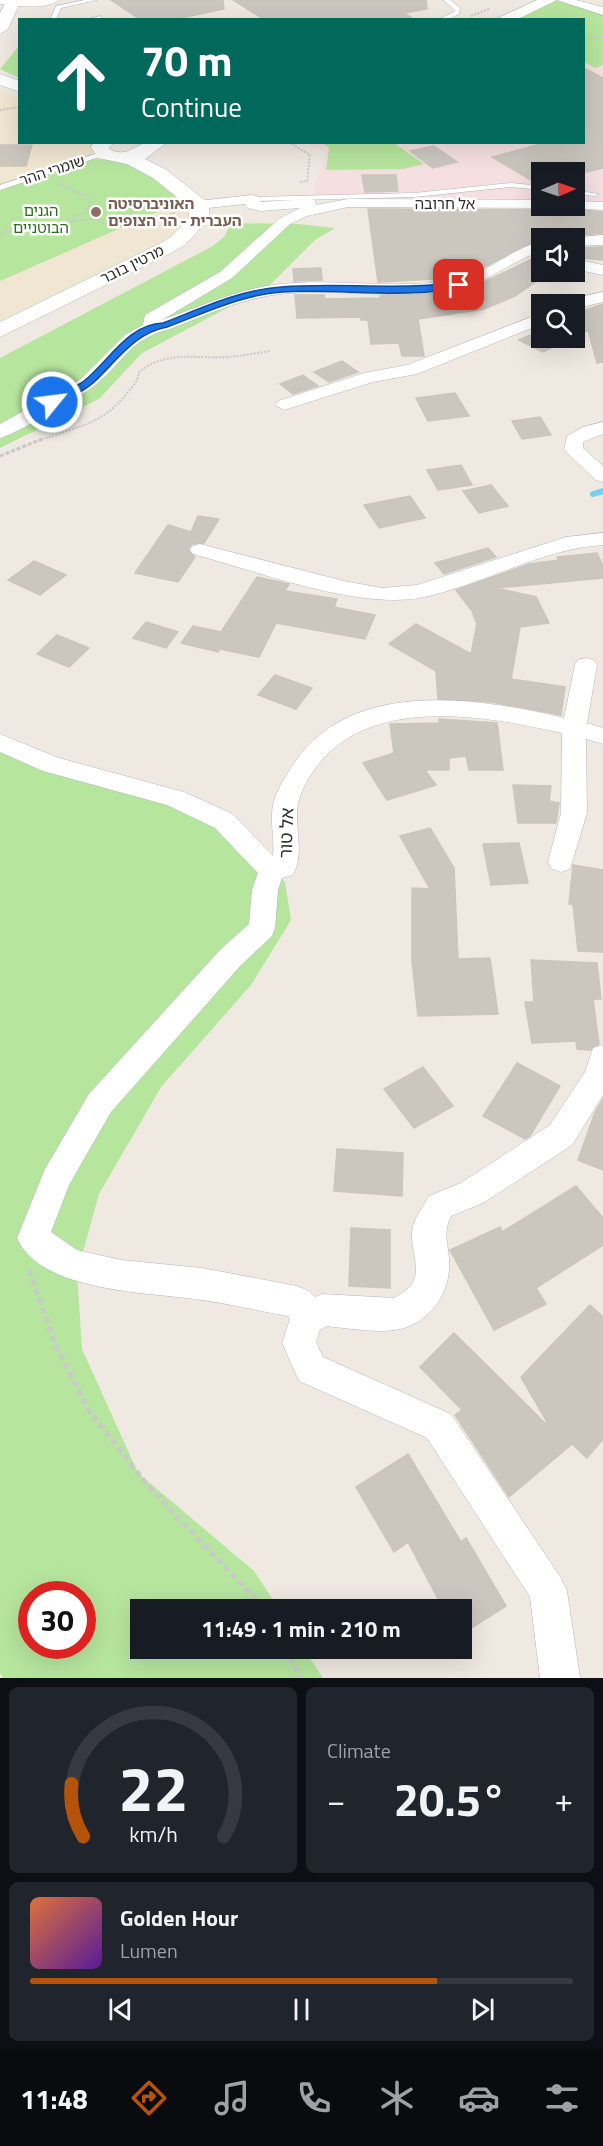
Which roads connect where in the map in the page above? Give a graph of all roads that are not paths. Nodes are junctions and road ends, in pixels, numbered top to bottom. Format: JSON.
{"nodes":[{"id":1,"x":94,"y":0,"type":"edge"},
{"id":2,"x":446,"y":0,"type":"edge"},
{"id":3,"x":530,"y":0,"type":"edge"},
{"id":4,"x":550,"y":0,"type":"edge"},
{"id":5,"x":562,"y":0,"type":"edge"},
{"id":6,"x":577,"y":0,"type":"edge"},
{"id":7,"x":6,"y":2,"type":"edge"},
{"id":8,"x":55,"y":6,"type":"edge"},
{"id":9,"x":98,"y":8,"type":"dead end"},
{"id":10,"x":603,"y":9,"type":"edge"},
{"id":11,"x":445,"y":18,"type":"edge"},
{"id":12,"x":487,"y":18,"type":"edge"},
{"id":13,"x":506,"y":18,"type":"edge"},
{"id":14,"x":0,"y":29,"type":"edge"},
{"id":15,"x":0,"y":80,"type":"edge"},
{"id":16,"x":0,"y":86,"type":"edge"},
{"id":17,"x":18,"y":87,"type":"edge"},
{"id":18,"x":18,"y":88,"type":"edge"},
{"id":19,"x":103,"y":146,"type":"edge"},
{"id":20,"x":147,"y":148,"type":"edge"},
{"id":21,"x":0,"y":176,"type":"edge"},
{"id":22,"x":15,"y":183,"type":"junction"},
{"id":23,"x":531,"y":187,"type":"edge"},
{"id":24,"x":0,"y":188,"type":"edge"},
{"id":25,"x":252,"y":199,"type":"junction"},
{"id":26,"x":531,"y":204,"type":"edge"},
{"id":27,"x":199,"y":205,"type":"junction"},
{"id":28,"x":330,"y":207,"type":"junction"},
{"id":29,"x":603,"y":240,"type":"edge"},
{"id":30,"x":585,"y":241,"type":"edge"},
{"id":31,"x":531,"y":250,"type":"edge"},
{"id":32,"x":585,"y":266,"type":"edge"},
{"id":33,"x":603,"y":270,"type":"edge"},
{"id":34,"x":603,"y":297,"type":"edge"},
{"id":35,"x":585,"y":301,"type":"edge"},
{"id":36,"x":531,"y":322,"type":"edge"},
{"id":37,"x":154,"y":326,"type":"junction"},
{"id":38,"x":0,"y":330,"type":"edge"},
{"id":39,"x":284,"y":405,"type":"dead end"},
{"id":40,"x":603,"y":428,"type":"edge"},
{"id":41,"x":0,"y":432,"type":"edge"},
{"id":42,"x":603,"y":476,"type":"edge"},
{"id":43,"x":603,"y":539,"type":"edge"},
{"id":44,"x":200,"y":550,"type":"dead end"},
{"id":45,"x":586,"y":665,"type":"dead end"},
{"id":46,"x":574,"y":727,"type":"junction"},
{"id":47,"x":603,"y":736,"type":"edge"},
{"id":48,"x":0,"y":742,"type":"edge"},
{"id":49,"x":561,"y":862,"type":"dead end"},
{"id":50,"x":272,"y":871,"type":"junction"},
{"id":51,"x":603,"y":1057,"type":"edge"},
{"id":52,"x":311,"y":1317,"type":"junction"},
{"id":53,"x":560,"y":1678,"type":"edge"}],
"edges":[{"from":1,"to":8,"type":"lane"},
{"from":2,"to":11,"type":"lane"},
{"from":3,"to":12,"type":"street"},
{"from":4,"to":13,"type":"street"},
{"from":5,"to":10,"type":"street"},
{"from":6,"to":10,"type":"street"},
{"from":7,"to":8,"type":"street"},
{"from":7,"to":14,"type":"street"},
{"from":8,"to":9,"type":"lane"},
{"from":15,"to":17,"type":"street"},
{"from":16,"to":18,"type":"street"},
{"from":19,"to":20,"type":"street"},
{"from":19,"to":22,"type":"lane","name":"שומרי ההר"},
{"from":20,"to":27,"type":"street"},
{"from":21,"to":22,"type":"lane"},
{"from":22,"to":24,"type":"lane","name":"שומרי ההר"},
{"from":23,"to":25,"type":"lane"},
{"from":25,"to":27,"type":"street"},
{"from":25,"to":28,"type":"street"},
{"from":26,"to":28,"type":"street","name":"אל חרובה"},
{"from":27,"to":38,"type":"street","name":"מרטין בובר"},
{"from":28,"to":37,"type":"street","name":"אל חרובה"},
{"from":29,"to":30,"type":"street"},
{"from":31,"to":37,"type":"street"},
{"from":32,"to":33,"type":"street"},
{"from":34,"to":35,"type":"street"},
{"from":36,"to":39,"type":"street"},
{"from":37,"to":41,"type":"street"},
{"from":40,"to":42,"type":"street"},
{"from":43,"to":44,"type":"street"},
{"from":45,"to":46,"type":"street"},
{"from":46,"to":47,"type":"street","name":"אל טור"},
{"from":46,"to":49,"type":"street"},
{"from":46,"to":50,"type":"street","name":"אל טור"},
{"from":48,"to":50,"type":"street","name":"אל טור"},
{"from":50,"to":52,"type":"street"},
{"from":51,"to":52,"type":"street"},
{"from":52,"to":53,"type":"street"}]}
